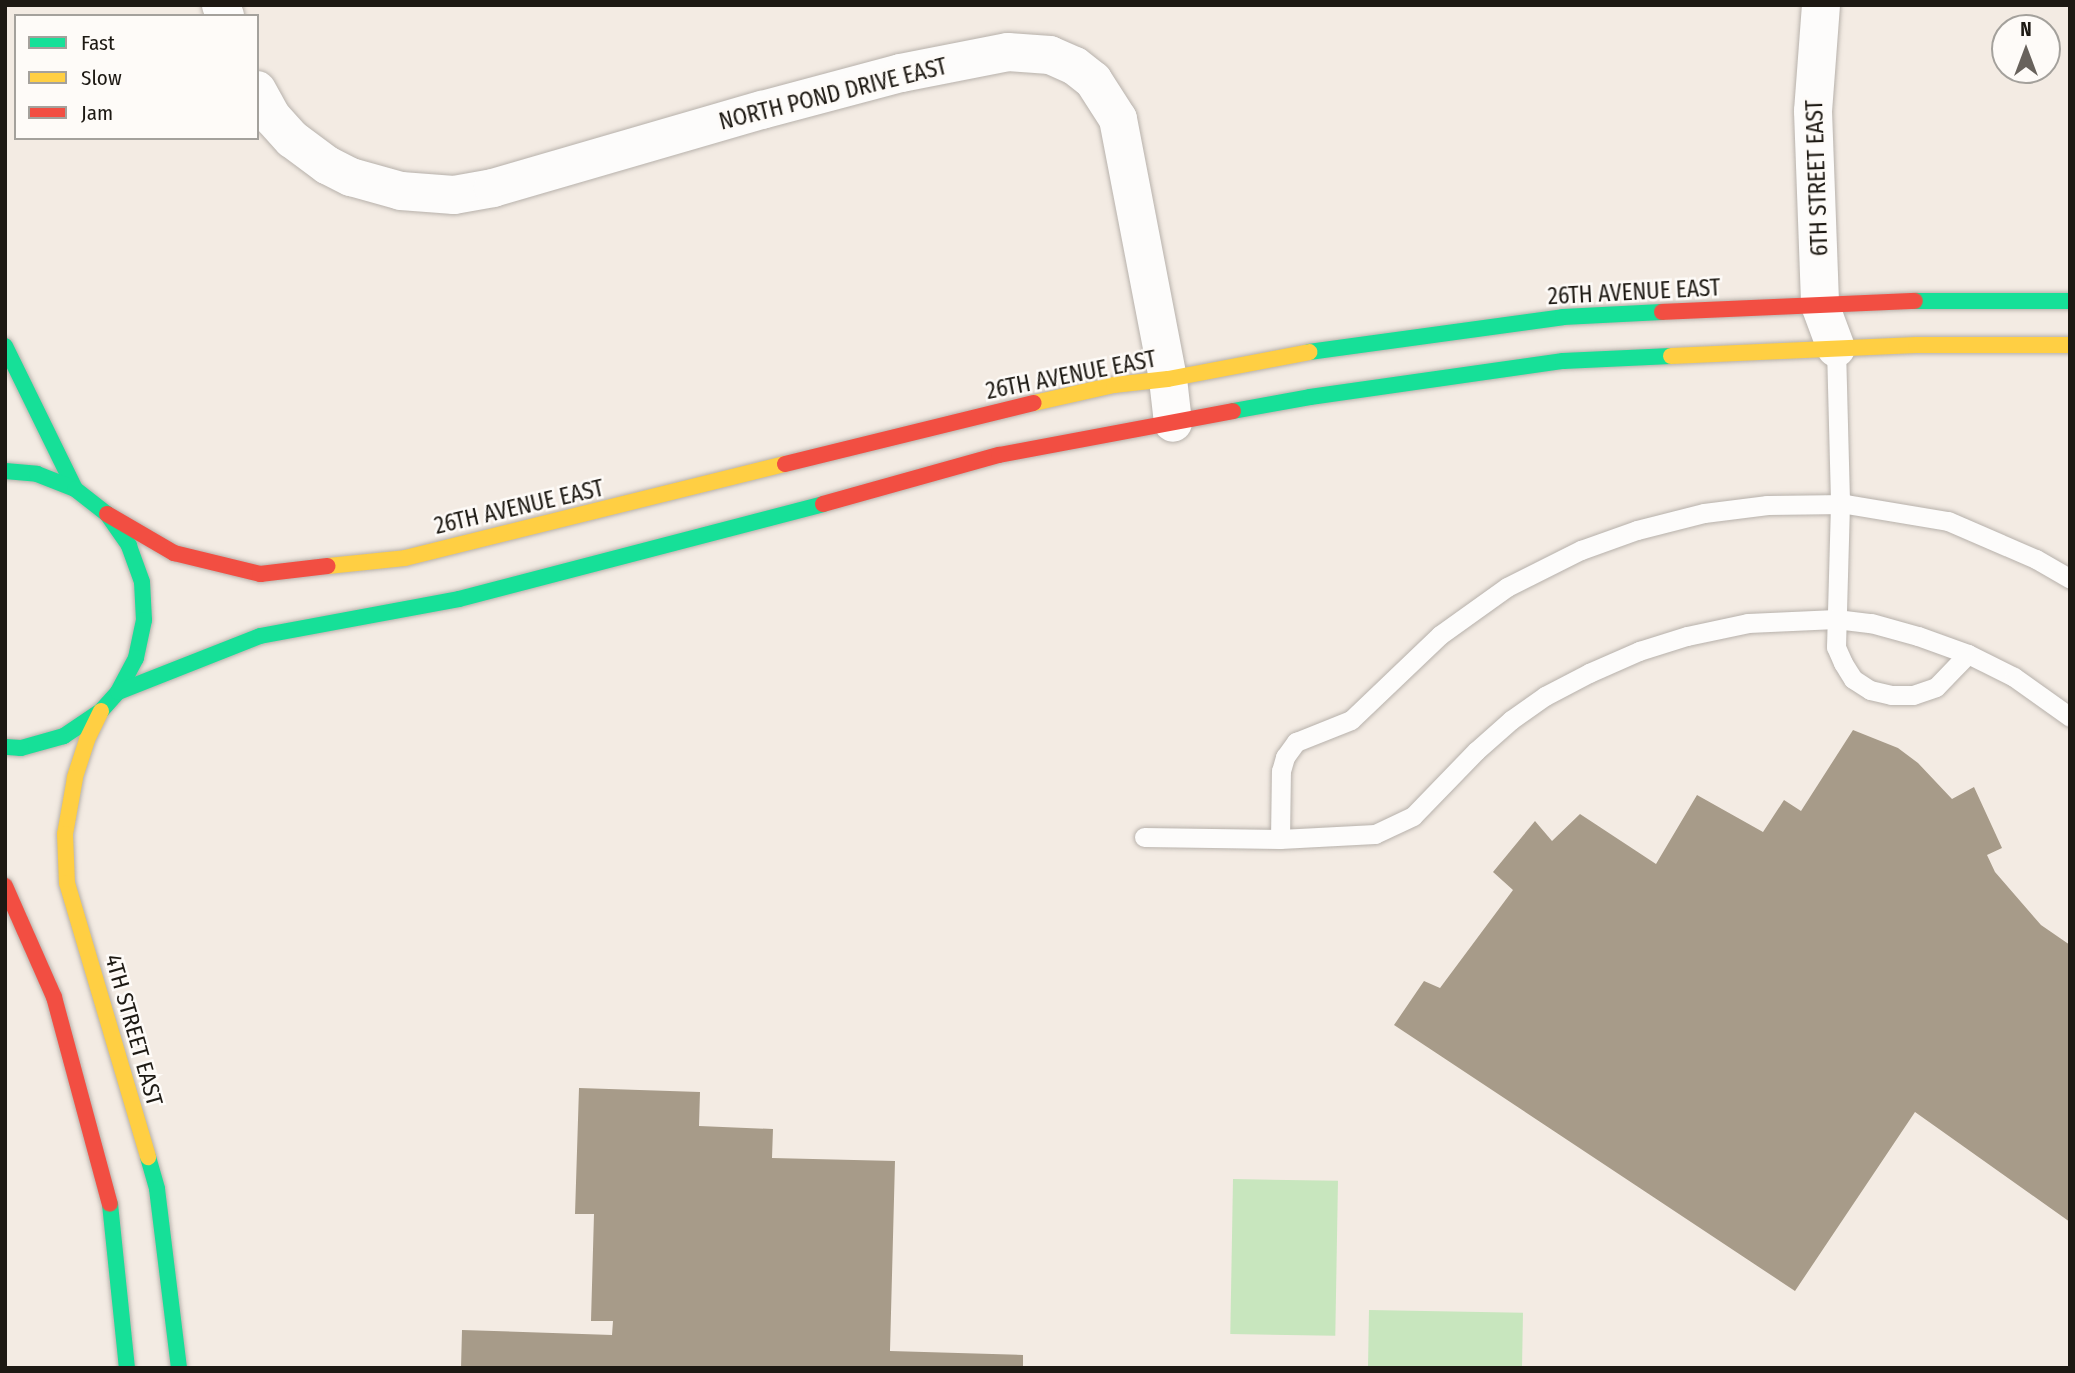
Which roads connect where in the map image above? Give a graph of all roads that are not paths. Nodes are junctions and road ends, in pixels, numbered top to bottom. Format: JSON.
{"nodes":[{"id":1,"x":1821,"y":5,"type":"edge"},
{"id":2,"x":259,"y":94,"type":"edge"},
{"id":3,"x":2070,"y":301,"type":"edge"},
{"id":4,"x":1820,"y":305,"type":"junction"},
{"id":5,"x":2070,"y":345,"type":"edge"},
{"id":6,"x":5,"y":346,"type":"edge"},
{"id":7,"x":1836,"y":348,"type":"junction"},
{"id":8,"x":1168,"y":379,"type":"junction"},
{"id":9,"x":1173,"y":423,"type":"junction"},
{"id":10,"x":5,"y":471,"type":"edge"},
{"id":11,"x":75,"y":489,"type":"junction"},
{"id":12,"x":1840,"y":504,"type":"junction"},
{"id":13,"x":107,"y":514,"type":"junction"},
{"id":14,"x":2070,"y":579,"type":"edge"},
{"id":15,"x":1836,"y":619,"type":"junction"},
{"id":16,"x":1968,"y":654,"type":"junction"},
{"id":17,"x":118,"y":692,"type":"junction"},
{"id":18,"x":101,"y":711,"type":"junction"},
{"id":19,"x":2070,"y":718,"type":"edge"},
{"id":20,"x":5,"y":747,"type":"edge"},
{"id":21,"x":1144,"y":837,"type":"dead end"},
{"id":22,"x":1280,"y":839,"type":"junction"},
{"id":23,"x":5,"y":886,"type":"edge"},
{"id":24,"x":127,"y":1368,"type":"edge"},
{"id":25,"x":179,"y":1368,"type":"edge"}],
"edges":[{"from":1,"to":4,"type":"street","name":"6TH STREET EAST"},
{"from":2,"to":8,"type":"street","name":"NORTH POND DRIVE EAST"},
{"from":3,"to":4,"type":"street","name":"26TH AVENUE EAST"},
{"from":4,"to":7,"type":"street","name":"6TH STREET EAST"},
{"from":4,"to":8,"type":"street","name":"26TH AVENUE EAST"},
{"from":5,"to":7,"type":"street"},
{"from":6,"to":11,"type":"street"},
{"from":7,"to":9,"type":"street"},
{"from":7,"to":12,"type":"lane"},
{"from":8,"to":9,"type":"street","name":"NORTH POND DRIVE EAST"},
{"from":8,"to":13,"type":"street","name":"26TH AVENUE EAST"},
{"from":9,"to":17,"type":"street"},
{"from":10,"to":11,"type":"street"},
{"from":11,"to":13,"type":"street"},
{"from":12,"to":14,"type":"lane"},
{"from":12,"to":15,"type":"lane"},
{"from":12,"to":22,"type":"lane"},
{"from":13,"to":17,"type":"street"},
{"from":15,"to":16,"type":"lane"},
{"from":15,"to":16,"type":"lane"},
{"from":15,"to":22,"type":"lane"},
{"from":16,"to":19,"type":"lane"},
{"from":17,"to":18,"type":"street"},
{"from":18,"to":20,"type":"street"},
{"from":18,"to":25,"type":"street","name":"4TH STREET EAST"},
{"from":21,"to":22,"type":"lane"},
{"from":23,"to":24,"type":"street"}]}
